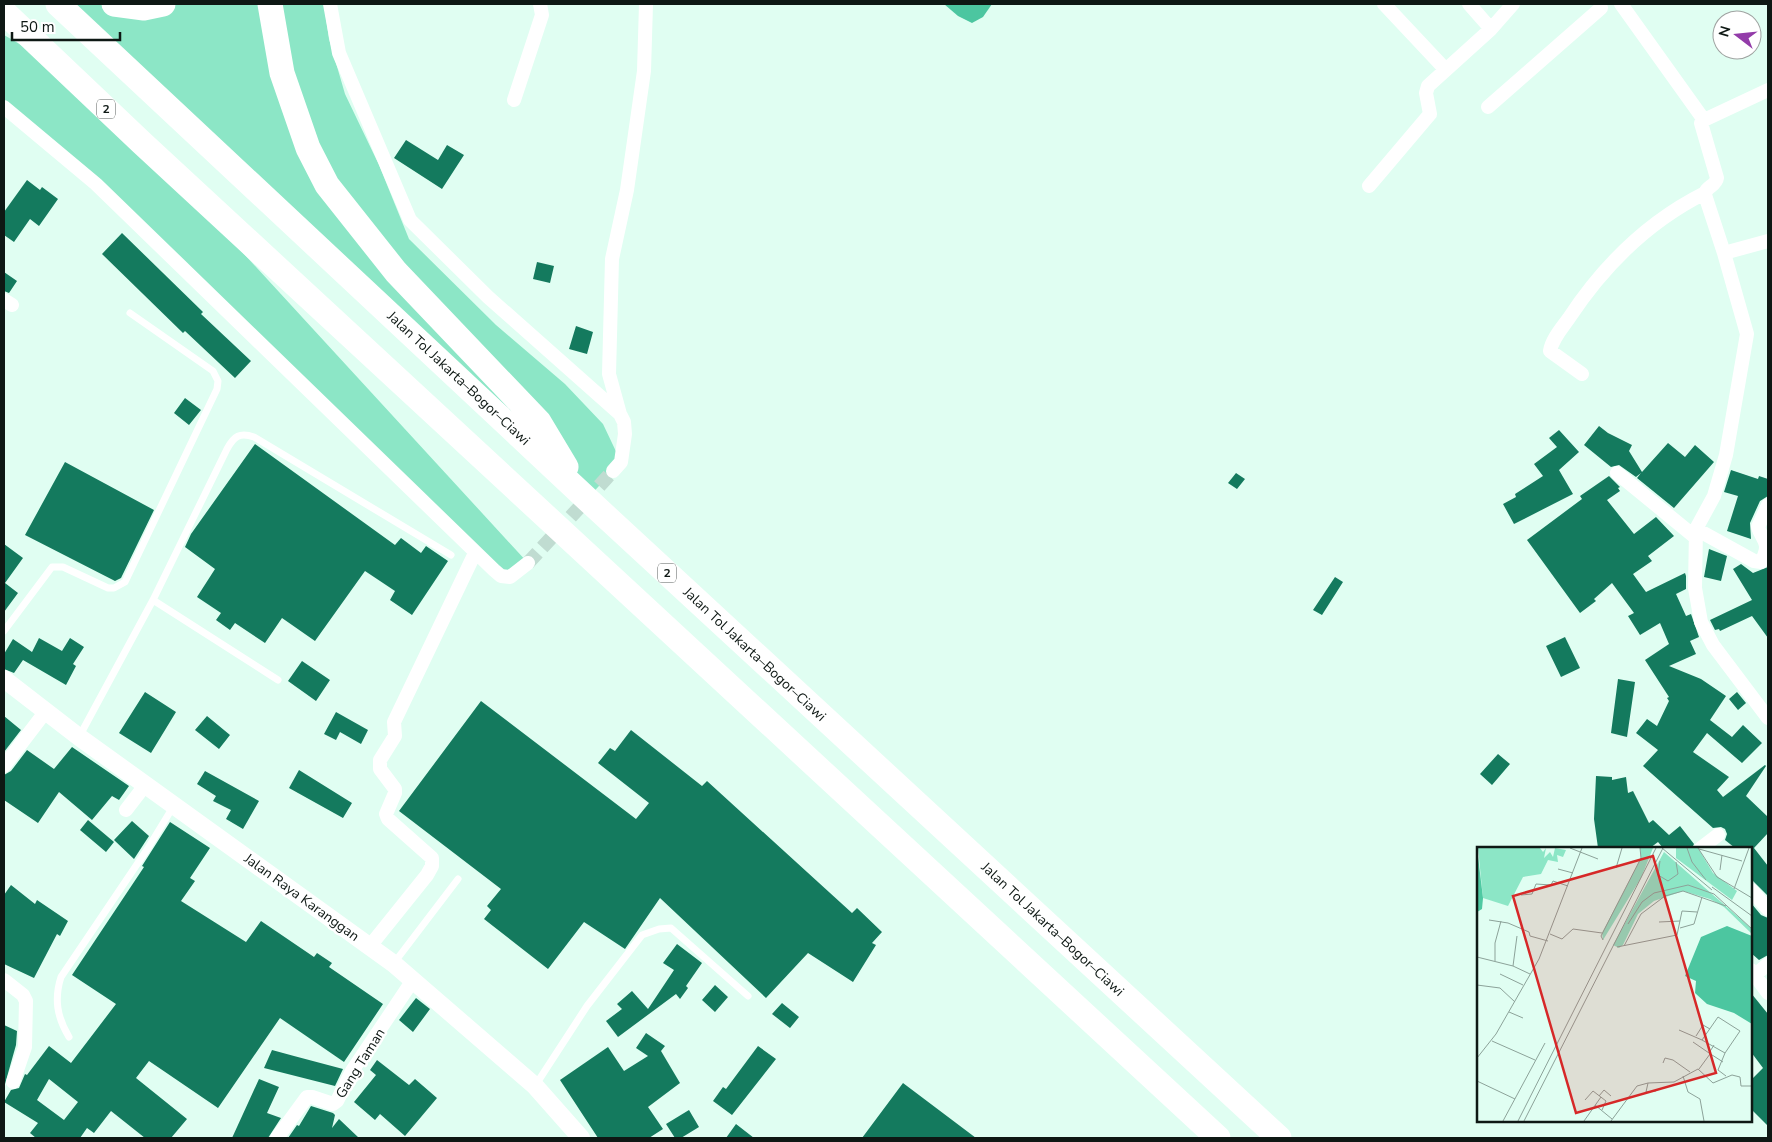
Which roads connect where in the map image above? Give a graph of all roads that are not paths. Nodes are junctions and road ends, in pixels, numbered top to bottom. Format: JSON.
{"nodes":[{"id":1,"x":58,"y":4,"type":"edge"},
{"id":2,"x":114,"y":4,"type":"edge"},
{"id":3,"x":163,"y":4,"type":"edge"},
{"id":4,"x":270,"y":4,"type":"edge"},
{"id":5,"x":330,"y":4,"type":"edge"},
{"id":6,"x":540,"y":4,"type":"edge"},
{"id":7,"x":646,"y":4,"type":"edge"},
{"id":8,"x":1384,"y":4,"type":"edge"},
{"id":9,"x":1469,"y":4,"type":"edge"},
{"id":10,"x":1513,"y":4,"type":"edge"},
{"id":11,"x":1621,"y":4,"type":"edge"},
{"id":12,"x":1603,"y":5,"type":"edge"},
{"id":13,"x":4,"y":12,"type":"edge"},
{"id":14,"x":1491,"y":29,"type":"junction"},
{"id":15,"x":4,"y":35,"type":"edge"},
{"id":16,"x":1446,"y":70,"type":"junction"},
{"id":17,"x":71,"y":74,"type":"junction"},
{"id":18,"x":1768,"y":90,"type":"edge"},
{"id":19,"x":514,"y":100,"type":"dead end"},
{"id":20,"x":4,"y":107,"type":"edge"},
{"id":21,"x":1488,"y":107,"type":"dead end"},
{"id":22,"x":1704,"y":120,"type":"junction"},
{"id":23,"x":1369,"y":186,"type":"dead end"},
{"id":24,"x":1704,"y":194,"type":"junction"},
{"id":25,"x":1768,"y":241,"type":"edge"},
{"id":26,"x":1724,"y":253,"type":"junction"},
{"id":27,"x":130,"y":312,"type":"dead end"},
{"id":28,"x":1582,"y":374,"type":"dead end"},
{"id":29,"x":620,"y":414,"type":"junction"},
{"id":30,"x":613,"y":471,"type":"tunnel mouth"},
{"id":31,"x":1617,"y":472,"type":"dead end"},
{"id":32,"x":581,"y":493,"type":"junction"},
{"id":33,"x":1768,"y":504,"type":"edge"},
{"id":34,"x":1695,"y":533,"type":"junction"},
{"id":35,"x":475,"y":553,"type":"junction"},
{"id":36,"x":451,"y":555,"type":"dead end"},
{"id":37,"x":528,"y":563,"type":"tunnel mouth"},
{"id":38,"x":153,"y":600,"type":"junction"},
{"id":39,"x":4,"y":631,"type":"edge"},
{"id":40,"x":4,"y":679,"type":"edge"},
{"id":41,"x":278,"y":680,"type":"dead end"},
{"id":42,"x":46,"y":711,"type":"junction"},
{"id":43,"x":1768,"y":718,"type":"edge"},
{"id":44,"x":79,"y":737,"type":"junction"},
{"id":45,"x":4,"y":766,"type":"edge"},
{"id":46,"x":146,"y":784,"type":"junction"},
{"id":47,"x":174,"y":805,"type":"junction"},
{"id":48,"x":126,"y":810,"type":"dead end"},
{"id":49,"x":1718,"y":835,"type":"dead end"},
{"id":50,"x":1703,"y":847,"type":"edge"},
{"id":51,"x":458,"y":879,"type":"dead end"},
{"id":52,"x":1752,"y":891,"type":"edge"},
{"id":53,"x":1768,"y":909,"type":"edge"},
{"id":54,"x":370,"y":946,"type":"junction"},
{"id":55,"x":394,"y":964,"type":"junction"},
{"id":56,"x":1768,"y":964,"type":"edge"},
{"id":57,"x":1753,"y":972,"type":"edge"},
{"id":58,"x":4,"y":980,"type":"edge"},
{"id":59,"x":413,"y":980,"type":"junction"},
{"id":60,"x":1768,"y":993,"type":"edge"},
{"id":61,"x":748,"y":996,"type":"dead end"},
{"id":62,"x":69,"y":1037,"type":"dead end"},
{"id":63,"x":14,"y":1082,"type":"dead end"},
{"id":64,"x":535,"y":1086,"type":"junction"},
{"id":65,"x":277,"y":1138,"type":"edge"},
{"id":66,"x":581,"y":1138,"type":"edge"},
{"id":67,"x":1218,"y":1138,"type":"edge"},
{"id":68,"x":1279,"y":1138,"type":"edge"}],
"edges":[{"from":1,"to":32,"type":"highway","name":"Jalan Tol Jakarta–Bogor–Ciawi","number":"2"},
{"from":2,"to":3,"type":"highway"},
{"from":4,"to":32,"type":"highway"},
{"from":5,"to":29,"type":"street"},
{"from":6,"to":19,"type":"street"},
{"from":7,"to":29,"type":"street"},
{"from":8,"to":16,"type":"street"},
{"from":9,"to":14,"type":"street"},
{"from":10,"to":14,"type":"street"},
{"from":11,"to":22,"type":"street"},
{"from":12,"to":21,"type":"street"},
{"from":13,"to":17,"type":"highway","number":"2"},
{"from":14,"to":16,"type":"street"},
{"from":15,"to":17,"type":"highway"},
{"from":16,"to":23,"type":"street"},
{"from":17,"to":67,"type":"highway","number":"2"},
{"from":18,"to":22,"type":"street"},
{"from":20,"to":35,"type":"street"},
{"from":22,"to":24,"type":"street"},
{"from":24,"to":26,"type":"street"},
{"from":24,"to":28,"type":"street"},
{"from":25,"to":26,"type":"street"},
{"from":26,"to":34,"type":"street"},
{"from":27,"to":39,"type":"lane"},
{"from":29,"to":30,"type":"street"},
{"from":31,"to":34,"type":"street"},
{"from":32,"to":68,"type":"highway","name":"Jalan Tol Jakarta–Bogor–Ciawi","number":"2"},
{"from":33,"to":34,"type":"street"},
{"from":34,"to":43,"type":"street"},
{"from":35,"to":37,"type":"street"},
{"from":35,"to":54,"type":"street"},
{"from":36,"to":38,"type":"lane"},
{"from":38,"to":41,"type":"lane"},
{"from":38,"to":44,"type":"lane"},
{"from":40,"to":42,"type":"street","name":"Jalan Raya Karanggan"},
{"from":42,"to":44,"type":"street","name":"Jalan Raya Karanggan"},
{"from":42,"to":45,"type":"street"},
{"from":44,"to":46,"type":"street","name":"Jalan Raya Karanggan"},
{"from":46,"to":47,"type":"street","name":"Jalan Raya Karanggan"},
{"from":46,"to":48,"type":"street"},
{"from":47,"to":54,"type":"street","name":"Jalan Raya Karanggan"},
{"from":47,"to":62,"type":"lane"},
{"from":49,"to":50,"type":"street"},
{"from":51,"to":55,"type":"lane"},
{"from":52,"to":53,"type":"street"},
{"from":54,"to":55,"type":"street","name":"Jalan Raya Karanggan"},
{"from":55,"to":59,"type":"street","name":"Jalan Raya Karanggan"},
{"from":56,"to":57,"type":"street"},
{"from":57,"to":60,"type":"street"},
{"from":58,"to":63,"type":"street"},
{"from":59,"to":64,"type":"street","name":"Jalan Raya Karanggan"},
{"from":59,"to":65,"type":"street","name":"Gang Taman"},
{"from":61,"to":64,"type":"lane"},
{"from":64,"to":66,"type":"street","name":"Jalan Raya Karanggan"}]}
